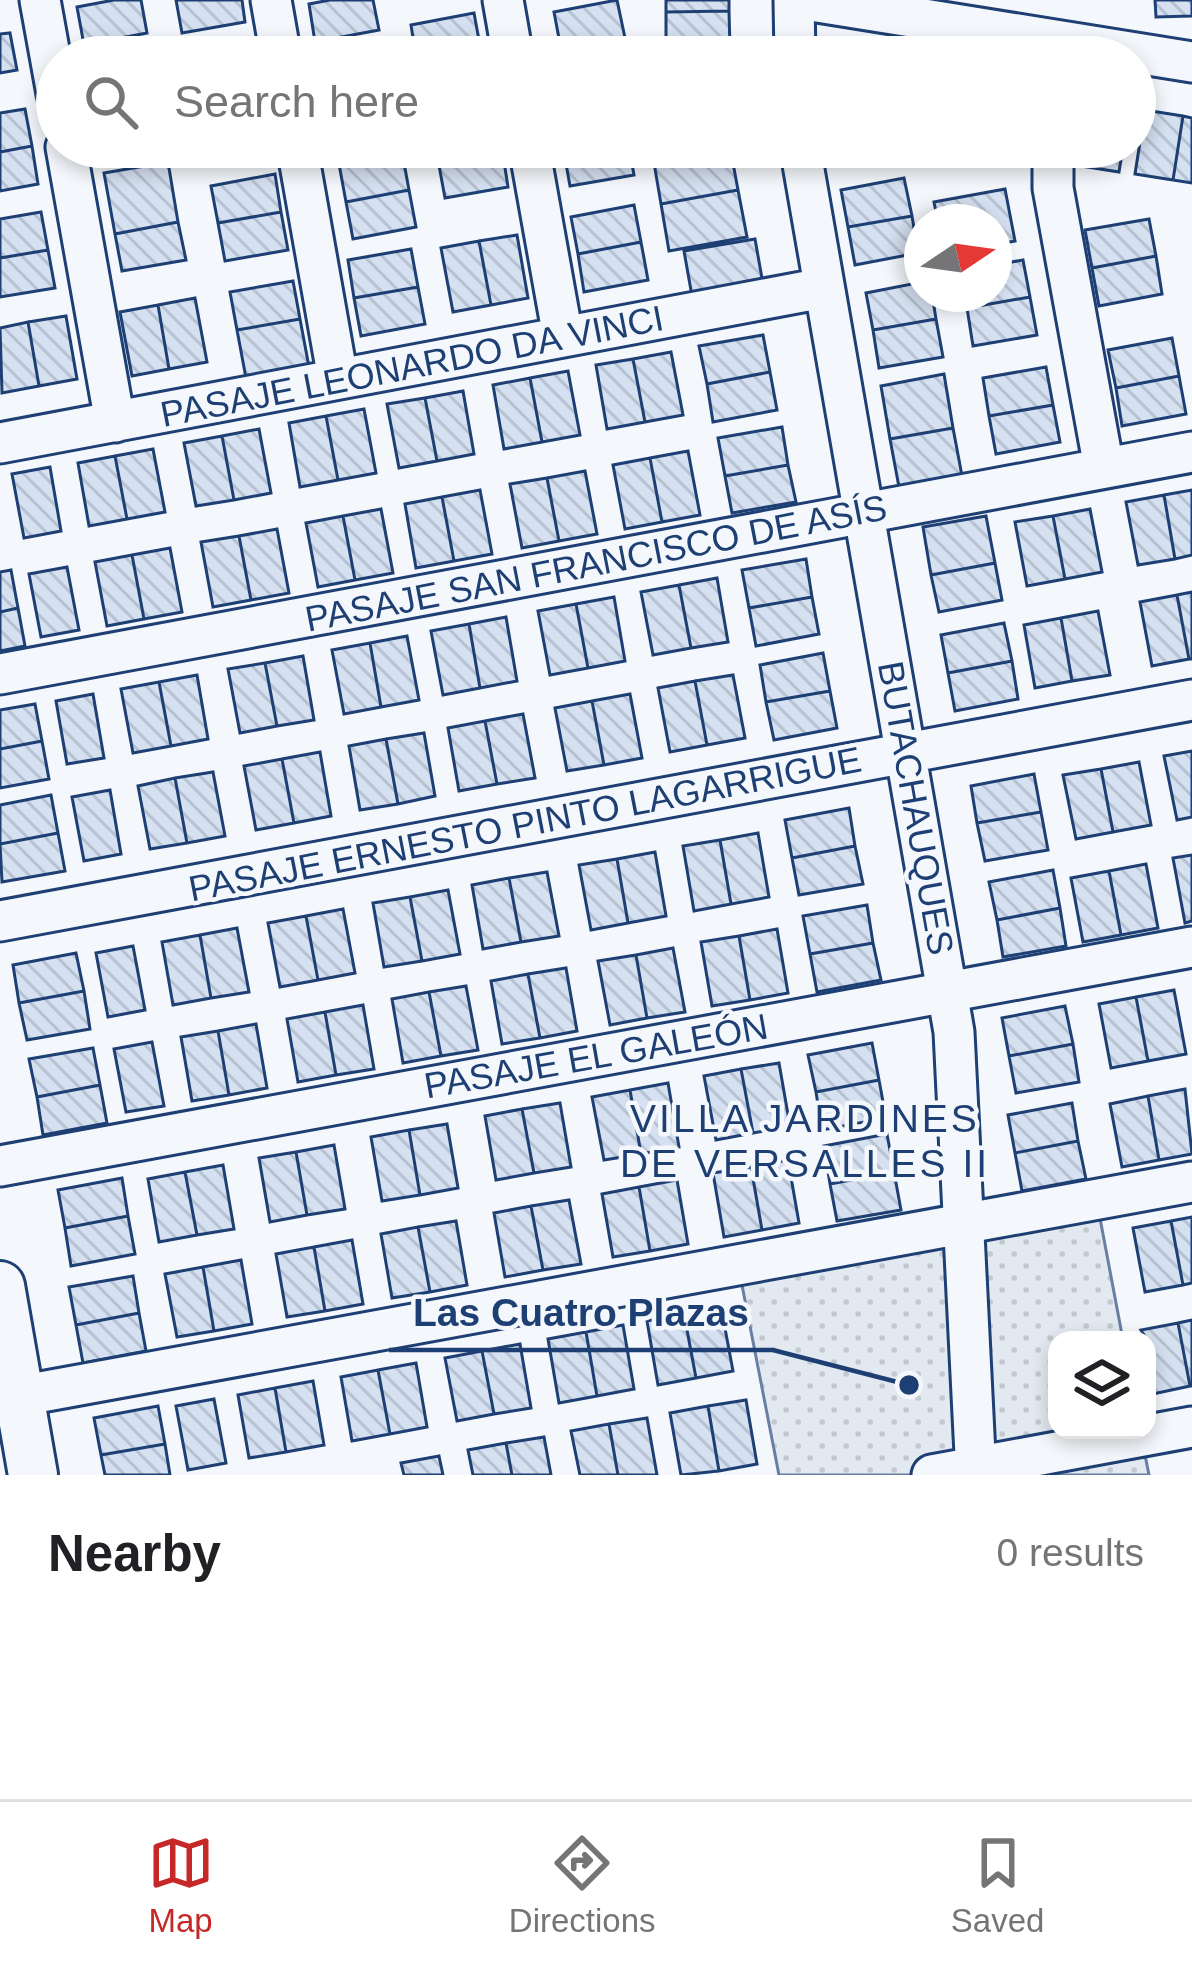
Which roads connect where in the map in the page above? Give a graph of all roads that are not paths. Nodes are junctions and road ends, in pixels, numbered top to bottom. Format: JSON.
{"nodes":[{"id":1,"x":40,"y":0,"type":"edge"},
{"id":2,"x":271,"y":0,"type":"edge"},
{"id":3,"x":502,"y":0,"type":"edge"},
{"id":4,"x":794,"y":0,"type":"edge"},
{"id":5,"x":805,"y":0,"type":"edge"},
{"id":6,"x":1051,"y":34,"type":"edge"},
{"id":7,"x":47,"y":36,"type":"edge"},
{"id":8,"x":277,"y":36,"type":"edge"},
{"id":9,"x":509,"y":36,"type":"edge"},
{"id":10,"x":795,"y":36,"type":"edge"},
{"id":11,"x":1156,"y":55,"type":"edge"},
{"id":12,"x":1192,"y":62,"type":"edge"},
{"id":13,"x":70,"y":168,"type":"edge"},
{"id":14,"x":301,"y":168,"type":"edge"},
{"id":15,"x":533,"y":168,"type":"edge"},
{"id":16,"x":803,"y":168,"type":"edge"},
{"id":17,"x":1054,"y":168,"type":"edge"},
{"id":18,"x":823,"y":288,"type":"junction"},
{"id":19,"x":563,"y":337,"type":"junction"},
{"id":20,"x":338,"y":379,"type":"junction"},
{"id":21,"x":116,"y":422,"type":"junction"},
{"id":22,"x":0,"y":443,"type":"edge"},
{"id":23,"x":1192,"y":452,"type":"edge"},
{"id":24,"x":1104,"y":468,"type":"junction"},
{"id":25,"x":863,"y":514,"type":"junction"},
{"id":26,"x":0,"y":674,"type":"edge"},
{"id":27,"x":1192,"y":700,"type":"edge"},
{"id":28,"x":906,"y":753,"type":"junction"},
{"id":29,"x":0,"y":921,"type":"edge"},
{"id":30,"x":1192,"y":947,"type":"edge"},
{"id":31,"x":949,"y":991,"type":"junction"},
{"id":32,"x":0,"y":1166,"type":"edge"},
{"id":33,"x":1192,"y":1182,"type":"edge"},
{"id":34,"x":965,"y":1222,"type":"junction"},
{"id":35,"x":0,"y":1286,"type":"edge"},
{"id":36,"x":19,"y":1396,"type":"junction"},
{"id":37,"x":1192,"y":1427,"type":"edge"},
{"id":38,"x":976,"y":1471,"type":"edge"},
{"id":39,"x":33,"y":1475,"type":"edge"},
{"id":40,"x":932,"y":1475,"type":"edge"}],
"edges":[{"from":1,"to":7,"type":"street"},
{"from":2,"to":8,"type":"street"},
{"from":3,"to":9,"type":"street"},
{"from":4,"to":10,"type":"street"},
{"from":5,"to":6,"type":"street"},
{"from":11,"to":12,"type":"street"},
{"from":13,"to":21,"type":"street"},
{"from":14,"to":20,"type":"street"},
{"from":15,"to":19,"type":"street"},
{"from":16,"to":18,"type":"street","name":"BUTACHAUQUES"},
{"from":17,"to":24,"type":"street"},
{"from":18,"to":19,"type":"street","name":"PASAJE LEONARDO DA VINCI"},
{"from":18,"to":25,"type":"street","name":"BUTACHAUQUES"},
{"from":19,"to":20,"type":"street","name":"PASAJE LEONARDO DA VINCI"},
{"from":20,"to":21,"type":"street","name":"PASAJE LEONARDO DA VINCI"},
{"from":21,"to":22,"type":"street","name":"PASAJE LEONARDO DA VINCI"},
{"from":23,"to":24,"type":"street","name":"PASAJE SAN FRANCISCO DE ASÍS"},
{"from":24,"to":25,"type":"street","name":"PASAJE SAN FRANCISCO DE ASÍS"},
{"from":25,"to":26,"type":"street","name":"PASAJE SAN FRANCISCO DE ASÍS"},
{"from":25,"to":28,"type":"street","name":"BUTACHAUQUES"},
{"from":27,"to":28,"type":"street","name":"PASAJE ERNESTO PINTO LAGARRIGUE"},
{"from":28,"to":29,"type":"street","name":"PASAJE ERNESTO PINTO LAGARRIGUE"},
{"from":28,"to":31,"type":"street","name":"BUTACHAUQUES"},
{"from":30,"to":31,"type":"street","name":"PASAJE EL GALEÓN"},
{"from":31,"to":32,"type":"street","name":"PASAJE EL GALEÓN"},
{"from":31,"to":34,"type":"street","name":"BUTACHAUQUES"},
{"from":33,"to":34,"type":"street"},
{"from":34,"to":36,"type":"street"},
{"from":34,"to":38,"type":"street","name":"BUTACHAUQUES"},
{"from":35,"to":36,"type":"street"},
{"from":36,"to":39,"type":"street"},
{"from":37,"to":38,"type":"street"},
{"from":38,"to":40,"type":"street"}]}
